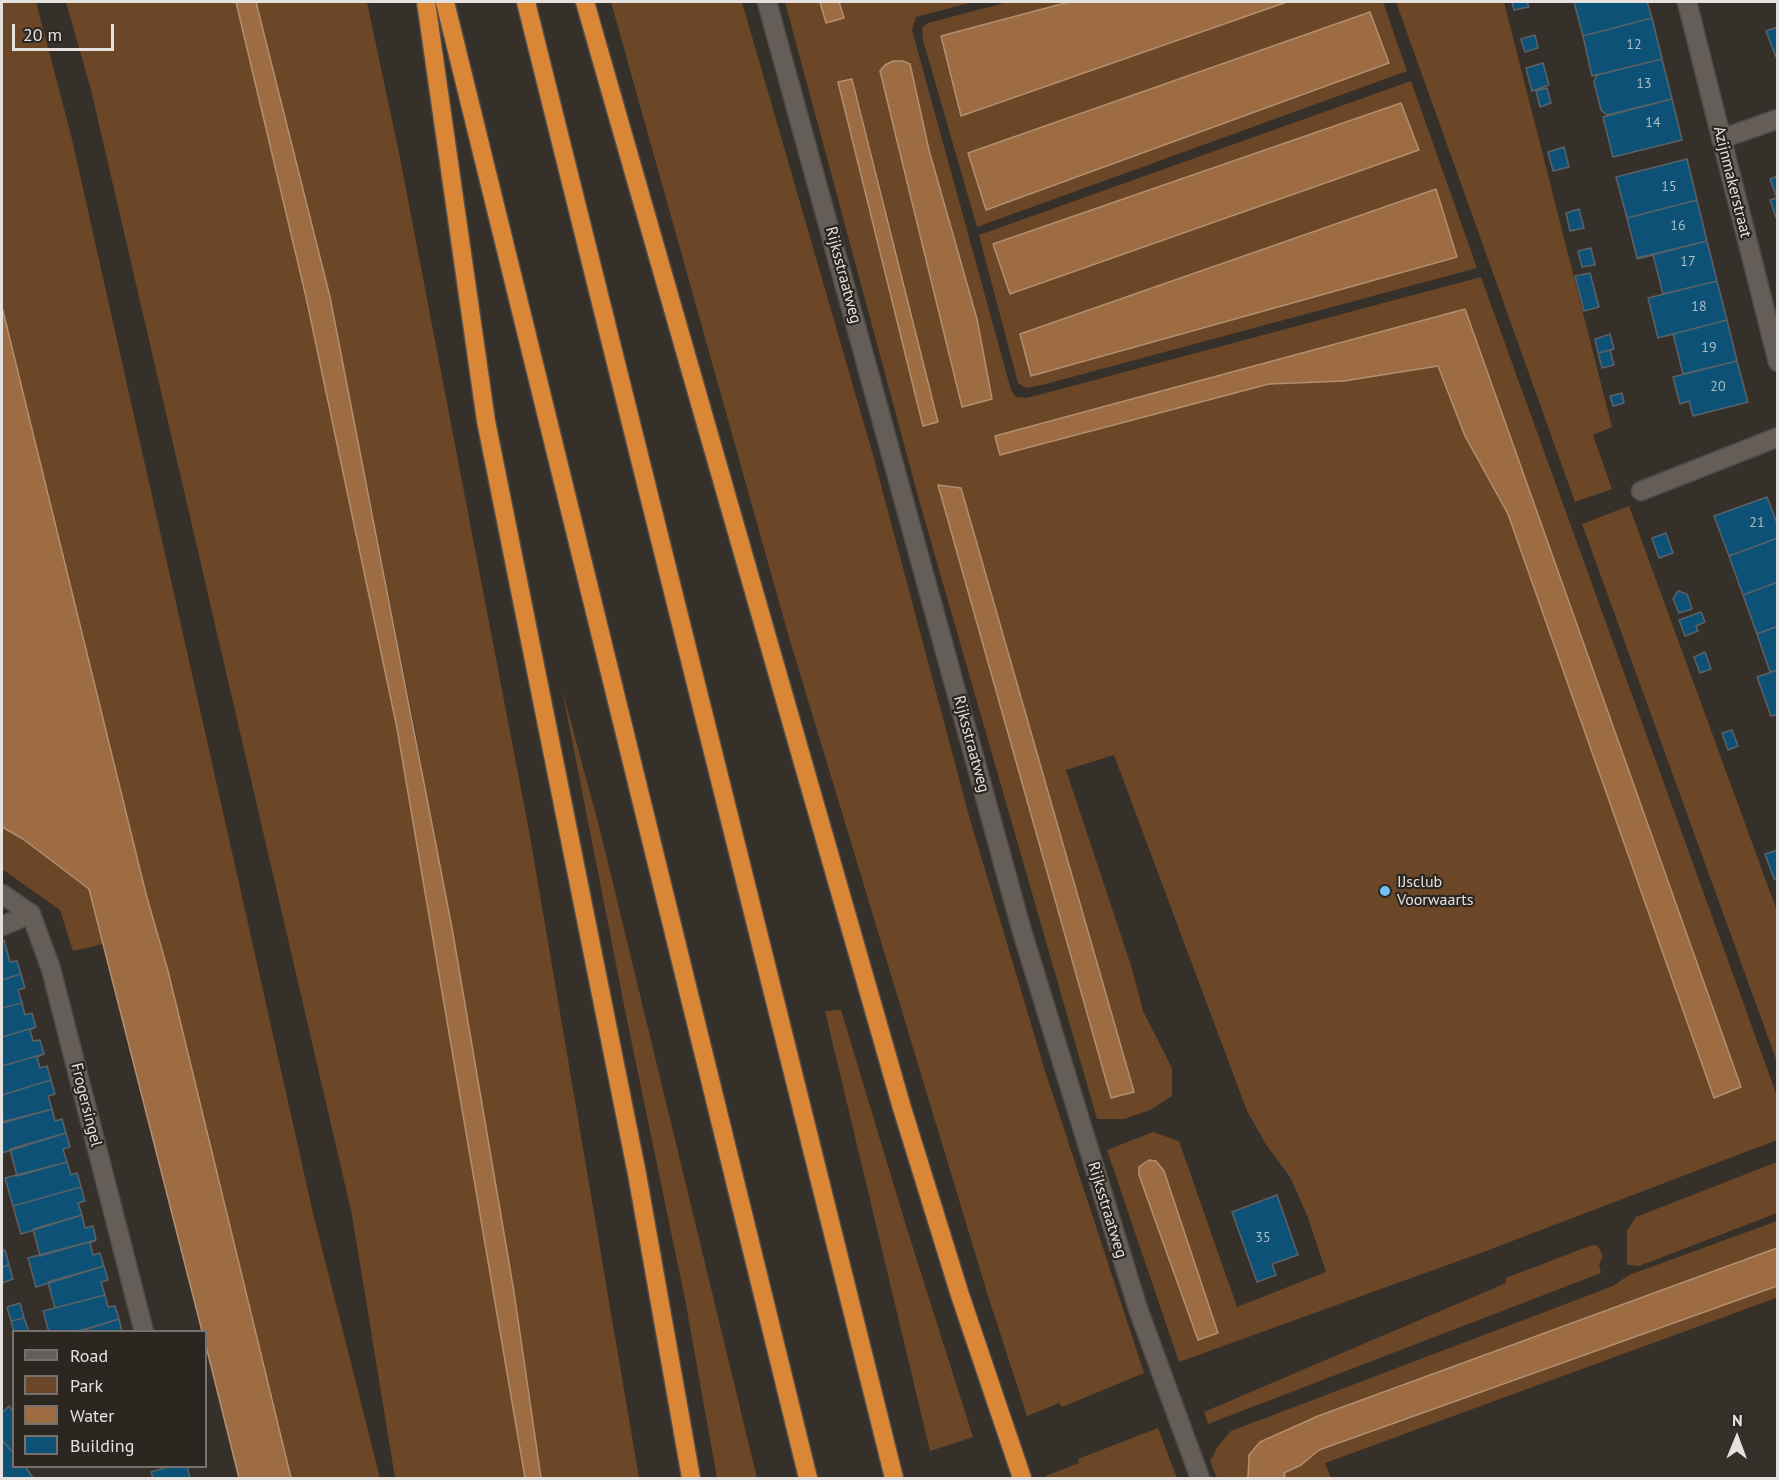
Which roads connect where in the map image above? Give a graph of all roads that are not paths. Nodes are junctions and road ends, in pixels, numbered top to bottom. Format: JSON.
{"nodes":[{"id":1,"x":426,"y":2,"type":"edge"},
{"id":2,"x":445,"y":2,"type":"edge"},
{"id":3,"x":526,"y":2,"type":"edge"},
{"id":4,"x":585,"y":2,"type":"edge"},
{"id":5,"x":767,"y":2,"type":"edge"},
{"id":6,"x":1687,"y":2,"type":"edge"},
{"id":7,"x":1778,"y":118,"type":"edge"},
{"id":8,"x":1721,"y":139,"type":"junction"},
{"id":9,"x":1778,"y":362,"type":"edge"},
{"id":10,"x":1778,"y":437,"type":"edge"},
{"id":11,"x":1641,"y":491,"type":"dead end"},
{"id":12,"x":2,"y":894,"type":"edge"},
{"id":13,"x":31,"y":914,"type":"junction"},
{"id":14,"x":2,"y":926,"type":"edge"},
{"id":15,"x":143,"y":1330,"type":"edge"},
{"id":16,"x":691,"y":1479,"type":"edge"},
{"id":17,"x":808,"y":1479,"type":"edge"},
{"id":18,"x":894,"y":1479,"type":"edge"},
{"id":19,"x":1022,"y":1479,"type":"edge"},
{"id":20,"x":1200,"y":1479,"type":"edge"}],
"edges":[{"from":1,"to":16,"type":"highway"},
{"from":2,"to":17,"type":"highway"},
{"from":3,"to":18,"type":"highway"},
{"from":4,"to":19,"type":"highway"},
{"from":5,"to":20,"type":"street","name":"Rijksstraatweg"},
{"from":6,"to":8,"type":"street","name":"Azijnmakerstraat"},
{"from":7,"to":8,"type":"street"},
{"from":8,"to":9,"type":"street","name":"Azijnmakerstraat"},
{"from":10,"to":11,"type":"street"},
{"from":12,"to":13,"type":"street"},
{"from":13,"to":14,"type":"street"},
{"from":13,"to":15,"type":"street","name":"Frogersingel"}]}
